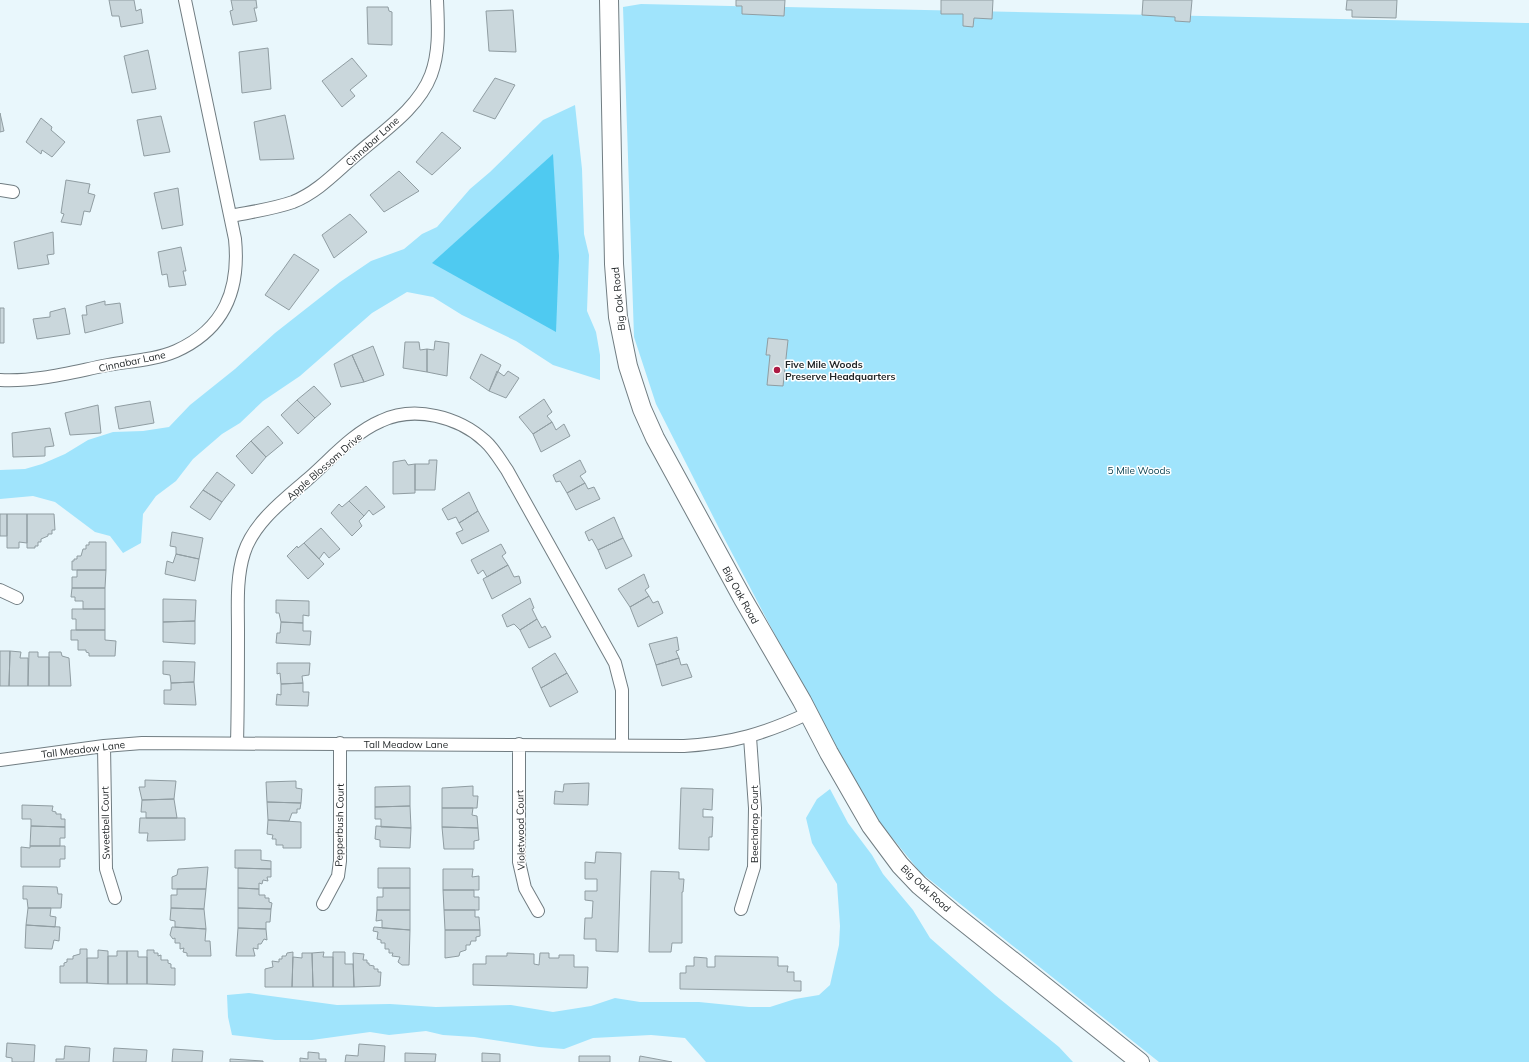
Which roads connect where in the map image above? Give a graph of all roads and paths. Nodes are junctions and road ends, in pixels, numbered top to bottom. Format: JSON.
{"nodes":[{"id":1,"x":185,"y":0,"type":"edge"},
{"id":2,"x":438,"y":0,"type":"edge"},
{"id":3,"x":609,"y":0,"type":"edge"},
{"id":4,"x":0,"y":190,"type":"edge"},
{"id":5,"x":13,"y":192,"type":"dead end"},
{"id":6,"x":231,"y":216,"type":"junction"},
{"id":7,"x":0,"y":380,"type":"edge"},
{"id":8,"x":0,"y":590,"type":"edge"},
{"id":9,"x":17,"y":598,"type":"dead end"},
{"id":10,"x":808,"y":713,"type":"junction"},
{"id":11,"x":750,"y":737,"type":"junction"},
{"id":12,"x":237,"y":743,"type":"junction"},
{"id":13,"x":340,"y":743,"type":"junction"},
{"id":14,"x":519,"y":744,"type":"junction"},
{"id":15,"x":622,"y":745,"type":"junction"},
{"id":16,"x":104,"y":746,"type":"junction"},
{"id":17,"x":0,"y":760,"type":"edge"},
{"id":18,"x":115,"y":898,"type":"dead end"},
{"id":19,"x":323,"y":904,"type":"dead end"},
{"id":20,"x":741,"y":909,"type":"dead end"},
{"id":21,"x":538,"y":911,"type":"dead end"},
{"id":22,"x":1140,"y":1062,"type":"edge"}],
"edges":[{"from":1,"to":6,"type":"street","name":"Cinnabar Lane"},
{"from":2,"to":6,"type":"street","name":"Cinnabar Lane"},
{"from":3,"to":10,"type":"street","name":"Big Oak Road"},
{"from":4,"to":5,"type":"street"},
{"from":6,"to":7,"type":"street","name":"Cinnabar Lane"},
{"from":8,"to":9,"type":"street"},
{"from":10,"to":11,"type":"street","name":"Tall Meadow Lane"},
{"from":10,"to":22,"type":"street","name":"Big Oak Road"},
{"from":11,"to":15,"type":"street","name":"Tall Meadow Lane"},
{"from":11,"to":20,"type":"street","name":"Beechdrop Court"},
{"from":12,"to":13,"type":"street","name":"Tall Meadow Lane"},
{"from":12,"to":15,"type":"street","name":"Apple Blossom Drive"},
{"from":12,"to":16,"type":"street","name":"Tall Meadow Lane"},
{"from":13,"to":14,"type":"street","name":"Tall Meadow Lane"},
{"from":13,"to":19,"type":"street","name":"Pepperbush Court"},
{"from":14,"to":15,"type":"street","name":"Tall Meadow Lane"},
{"from":14,"to":21,"type":"street","name":"Violetwood Court"},
{"from":16,"to":17,"type":"street","name":"Tall Meadow Lane"},
{"from":16,"to":18,"type":"street","name":"Sweetbell Court"}]}
